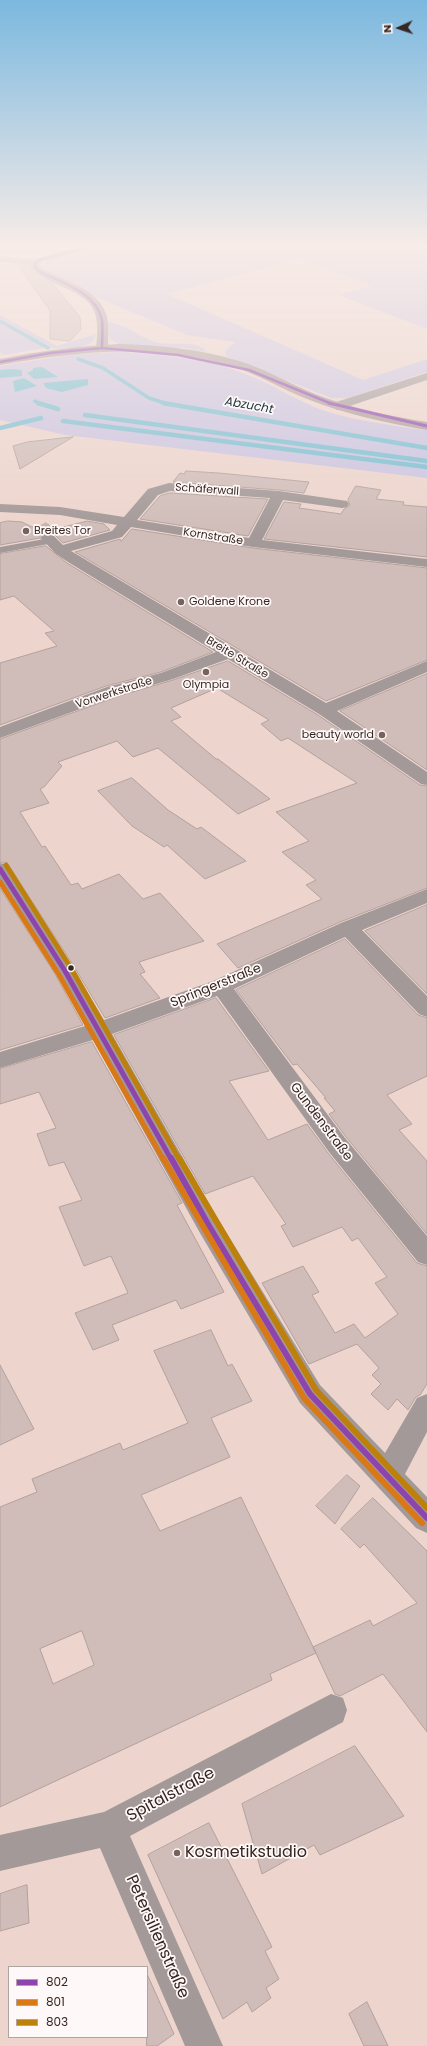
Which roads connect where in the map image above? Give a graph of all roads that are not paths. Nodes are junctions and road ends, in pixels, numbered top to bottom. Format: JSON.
{"nodes":[{"id":1,"x":102,"y":343,"type":"edge"},
{"id":2,"x":102,"y":348,"type":"junction"},
{"id":3,"x":0,"y":362,"type":"edge"},
{"id":4,"x":427,"y":376,"type":"edge"},
{"id":5,"x":337,"y":406,"type":"junction"},
{"id":6,"x":427,"y":426,"type":"edge"},
{"id":7,"x":279,"y":495,"type":"junction"},
{"id":8,"x":342,"y":504,"type":"dead end"},
{"id":9,"x":0,"y":508,"type":"edge"},
{"id":10,"x":0,"y":515,"type":"edge"},
{"id":11,"x":36,"y":522,"type":"tunnel mouth"},
{"id":12,"x":126,"y":522,"type":"junction"},
{"id":13,"x":52,"y":543,"type":"junction"},
{"id":14,"x":253,"y":543,"type":"junction"},
{"id":15,"x":0,"y":550,"type":"edge"},
{"id":16,"x":427,"y":563,"type":"edge"},
{"id":17,"x":228,"y":652,"type":"junction"},
{"id":18,"x":427,"y":666,"type":"edge"},
{"id":19,"x":325,"y":710,"type":"junction"},
{"id":20,"x":0,"y":733,"type":"edge"},
{"id":21,"x":427,"y":780,"type":"edge"},
{"id":22,"x":0,"y":869,"type":"edge"},
{"id":23,"x":427,"y":896,"type":"edge"},
{"id":24,"x":348,"y":928,"type":"junction"},
{"id":25,"x":221,"y":986,"type":"junction"},
{"id":26,"x":427,"y":1009,"type":"edge"},
{"id":27,"x":98,"y":1030,"type":"junction"},
{"id":28,"x":0,"y":1060,"type":"edge"},
{"id":29,"x":427,"y":1254,"type":"edge"},
{"id":30,"x":427,"y":1407,"type":"edge"},
{"id":31,"x":389,"y":1475,"type":"junction"},
{"id":32,"x":427,"y":1518,"type":"edge"},
{"id":33,"x":331,"y":1710,"type":"dead end"},
{"id":34,"x":109,"y":1828,"type":"junction"},
{"id":35,"x":0,"y":1853,"type":"edge"},
{"id":36,"x":204,"y":2046,"type":"edge"}],
"edges":[{"from":1,"to":2,"type":"street"},
{"from":2,"to":3,"type":"main road"},
{"from":2,"to":5,"type":"main road"},
{"from":4,"to":5,"type":"street"},
{"from":5,"to":6,"type":"main road"},
{"from":7,"to":8,"type":"street","name":"Schäferwall"},
{"from":7,"to":12,"type":"street","name":"Schäferwall"},
{"from":7,"to":14,"type":"street"},
{"from":9,"to":12,"type":"street","name":"Kornstraße"},
{"from":10,"to":11,"type":"street"},
{"from":12,"to":13,"type":"street","name":"Schäferwall"},
{"from":12,"to":14,"type":"street","name":"Kornstraße"},
{"from":13,"to":15,"type":"street"},
{"from":13,"to":17,"type":"street","name":"Breite Straße"},
{"from":14,"to":16,"type":"street","name":"Kornstraße"},
{"from":17,"to":19,"type":"street","name":"Breite Straße"},
{"from":17,"to":20,"type":"street","name":"Vorwerkstraße"},
{"from":18,"to":19,"type":"street"},
{"from":19,"to":21,"type":"street","name":"Breite Straße"},
{"from":22,"to":27,"type":"street"},
{"from":23,"to":24,"type":"street","name":"Springerstraße"},
{"from":24,"to":25,"type":"street","name":"Springerstraße"},
{"from":24,"to":26,"type":"street"},
{"from":25,"to":27,"type":"street","name":"Springerstraße"},
{"from":25,"to":29,"type":"street","name":"Gundenstraße"},
{"from":27,"to":28,"type":"street","name":"Springerstraße"},
{"from":27,"to":31,"type":"street"},
{"from":30,"to":31,"type":"street"},
{"from":31,"to":32,"type":"street"},
{"from":33,"to":34,"type":"street","name":"Spitalstraße"},
{"from":34,"to":35,"type":"street","name":"Spitalstraße"},
{"from":34,"to":36,"type":"street","name":"Petersilienstraße"}]}
